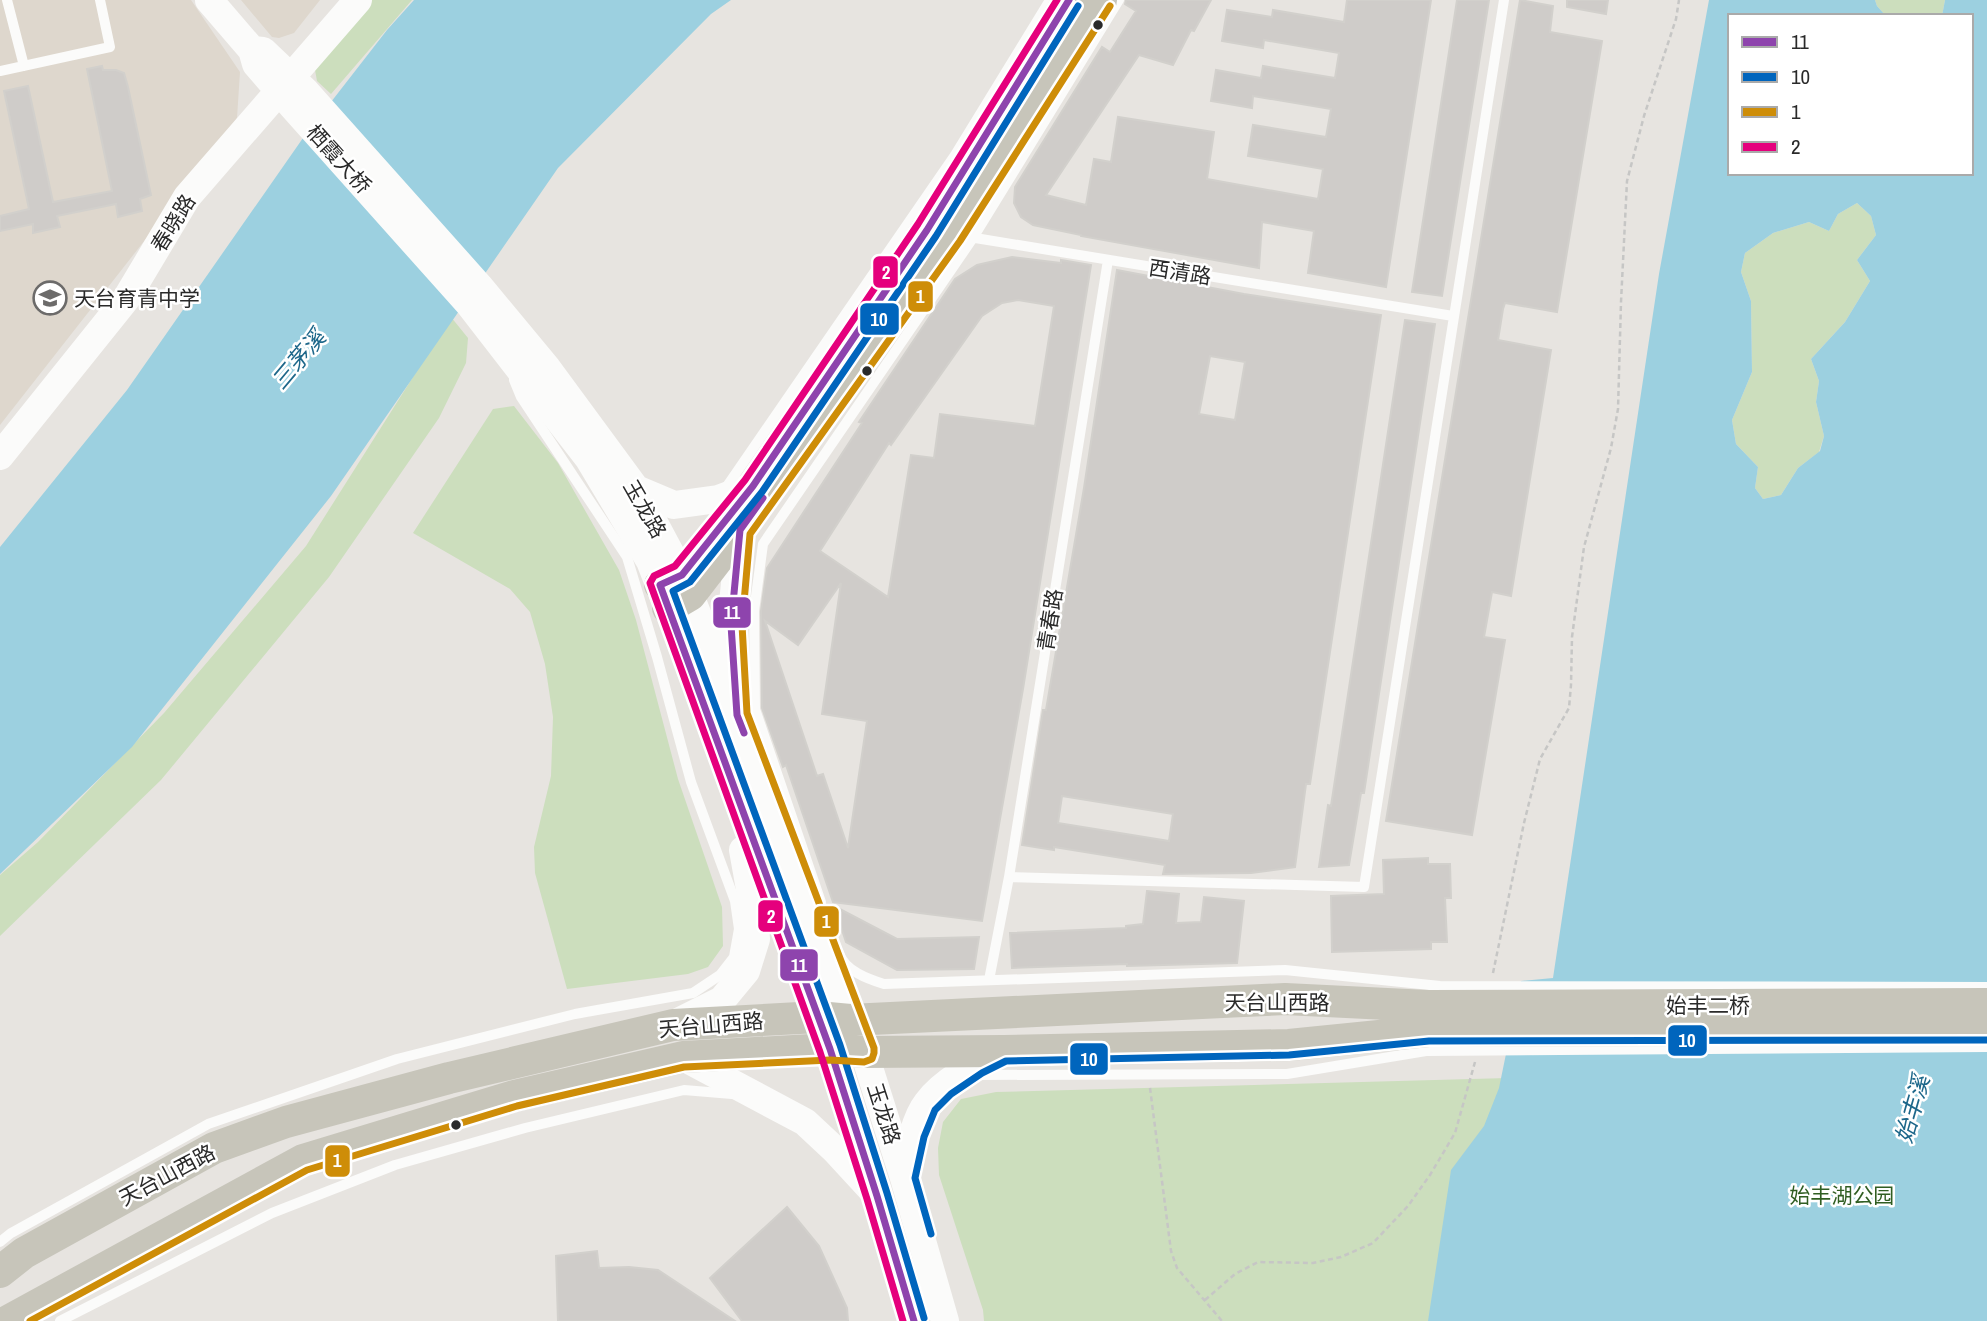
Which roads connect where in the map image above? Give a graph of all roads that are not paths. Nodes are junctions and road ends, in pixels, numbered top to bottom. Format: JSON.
{"nodes":[{"id":1,"x":7,"y":0,"type":"edge"},
{"id":2,"x":100,"y":0,"type":"edge"},
{"id":3,"x":209,"y":0,"type":"edge"},
{"id":4,"x":358,"y":0,"type":"edge"},
{"id":5,"x":1050,"y":0,"type":"edge"},
{"id":6,"x":1069,"y":0,"type":"edge"},
{"id":7,"x":1101,"y":0,"type":"edge"},
{"id":8,"x":1119,"y":0,"type":"edge"},
{"id":9,"x":1504,"y":0,"type":"edge"},
{"id":10,"x":23,"y":66,"type":"junction"},
{"id":11,"x":0,"y":71,"type":"edge"},
{"id":12,"x":292,"y":92,"type":"junction"},
{"id":13,"x":939,"y":232,"type":"junction"},
{"id":14,"x":1108,"y":260,"type":"junction"},
{"id":15,"x":474,"y":295,"type":"junction"},
{"id":16,"x":1453,"y":316,"type":"junction"},
{"id":17,"x":497,"y":341,"type":"junction"},
{"id":18,"x":0,"y":456,"type":"edge"},
{"id":19,"x":753,"y":486,"type":"junction"},
{"id":20,"x":636,"y":489,"type":"junction"},
{"id":21,"x":718,"y":499,"type":"junction"},
{"id":22,"x":740,"y":530,"type":"junction"},
{"id":23,"x":675,"y":591,"type":"junction"},
{"id":24,"x":737,"y":715,"type":"junction"},
{"id":25,"x":729,"y":775,"type":"junction"},
{"id":26,"x":1009,"y":877,"type":"junction"},
{"id":27,"x":989,"y":980,"type":"junction"},
{"id":28,"x":1987,"y":986,"type":"edge"},
{"id":29,"x":1987,"y":1004,"type":"edge"},
{"id":30,"x":818,"y":1017,"type":"junction"},
{"id":31,"x":1430,"y":1019,"type":"junction"},
{"id":32,"x":850,"y":1020,"type":"junction"},
{"id":33,"x":673,"y":1025,"type":"junction"},
{"id":34,"x":1987,"y":1029,"type":"edge"},
{"id":35,"x":1987,"y":1047,"type":"edge"},
{"id":36,"x":830,"y":1049,"type":"junction"},
{"id":37,"x":1003,"y":1051,"type":"junction"},
{"id":38,"x":864,"y":1052,"type":"junction"},
{"id":39,"x":682,"y":1057,"type":"junction"},
{"id":40,"x":944,"y":1087,"type":"junction"},
{"id":41,"x":755,"y":1095,"type":"junction"},
{"id":42,"x":904,"y":1178,"type":"junction"},
{"id":43,"x":877,"y":1196,"type":"junction"},
{"id":44,"x":0,"y":1242,"type":"edge"},
{"id":45,"x":0,"y":1272,"type":"edge"},
{"id":46,"x":8,"y":1321,"type":"edge"},
{"id":47,"x":60,"y":1321,"type":"edge"},
{"id":48,"x":914,"y":1321,"type":"edge"},
{"id":49,"x":945,"y":1321,"type":"edge"}],
"edges":[{"from":1,"to":10,"type":"lane"},
{"from":2,"to":10,"type":"lane"},
{"from":3,"to":12,"type":"main road","name":"栖霞大桥"},
{"from":4,"to":12,"type":"main road","name":"春晓路"},
{"from":5,"to":13,"type":"lane"},
{"from":6,"to":13,"type":"main road"},
{"from":7,"to":13,"type":"main road"},
{"from":8,"to":13,"type":"lane"},
{"from":9,"to":16,"type":"lane"},
{"from":10,"to":11,"type":"lane"},
{"from":12,"to":15,"type":"main road","name":"栖霞大桥"},
{"from":12,"to":18,"type":"main road","name":"春晓路"},
{"from":13,"to":14,"type":"lane","name":"西清路"},
{"from":13,"to":19,"type":"main road"},
{"from":13,"to":21,"type":"lane"},
{"from":13,"to":22,"type":"main road"},
{"from":13,"to":27,"type":"lane"},
{"from":14,"to":16,"type":"lane","name":"西清路"},
{"from":14,"to":26,"type":"lane","name":"青春路"},
{"from":15,"to":17,"type":"main road","name":"玉龙路"},
{"from":15,"to":20,"type":"main road","name":"玉龙路"},
{"from":16,"to":26,"type":"lane"},
{"from":17,"to":23,"type":"main road","name":"玉龙路"},
{"from":17,"to":44,"type":"lane"},
{"from":19,"to":21,"type":"main road"},
{"from":19,"to":23,"type":"main road"},
{"from":20,"to":21,"type":"main road"},
{"from":20,"to":23,"type":"main road","name":"玉龙路"},
{"from":22,"to":23,"type":"main road"},
{"from":22,"to":24,"type":"main road"},
{"from":23,"to":24,"type":"main road","name":"玉龙路"},
{"from":23,"to":25,"type":"main road","name":"玉龙路"},
{"from":24,"to":32,"type":"main road","name":"玉龙路"},
{"from":25,"to":30,"type":"main road","name":"玉龙路"},
{"from":25,"to":33,"type":"main road"},
{"from":26,"to":27,"type":"lane","name":"青春路"},
{"from":27,"to":31,"type":"lane"},
{"from":28,"to":31,"type":"lane"},
{"from":29,"to":31,"type":"main road","name":"始丰二桥"},
{"from":30,"to":32,"type":"main road","name":"天台山西路"},
{"from":30,"to":33,"type":"main road","name":"天台山西路"},
{"from":30,"to":36,"type":"main road","name":"玉龙路"},
{"from":31,"to":32,"type":"main road","name":"天台山西路"},
{"from":31,"to":34,"type":"main road","name":"始丰二桥"},
{"from":31,"to":35,"type":"lane"},
{"from":31,"to":37,"type":"main road","name":"天台山西路"},
{"from":31,"to":40,"type":"lane"},
{"from":32,"to":38,"type":"main road","name":"玉龙路"},
{"from":33,"to":45,"type":"main road","name":"天台山西路"},
{"from":36,"to":38,"type":"main road","name":"天台山西路"},
{"from":36,"to":39,"type":"main road","name":"天台山西路"},
{"from":36,"to":43,"type":"main road","name":"玉龙路"},
{"from":37,"to":38,"type":"main road","name":"天台山西路"},
{"from":37,"to":40,"type":"main road"},
{"from":38,"to":42,"type":"main road","name":"玉龙路"},
{"from":39,"to":41,"type":"main road"},
{"from":39,"to":46,"type":"main road","name":"天台山西路"},
{"from":40,"to":42,"type":"main road"},
{"from":41,"to":43,"type":"main road"},
{"from":41,"to":47,"type":"lane"},
{"from":42,"to":49,"type":"main road","name":"玉龙路"},
{"from":43,"to":48,"type":"main road","name":"玉龙路"}]}
